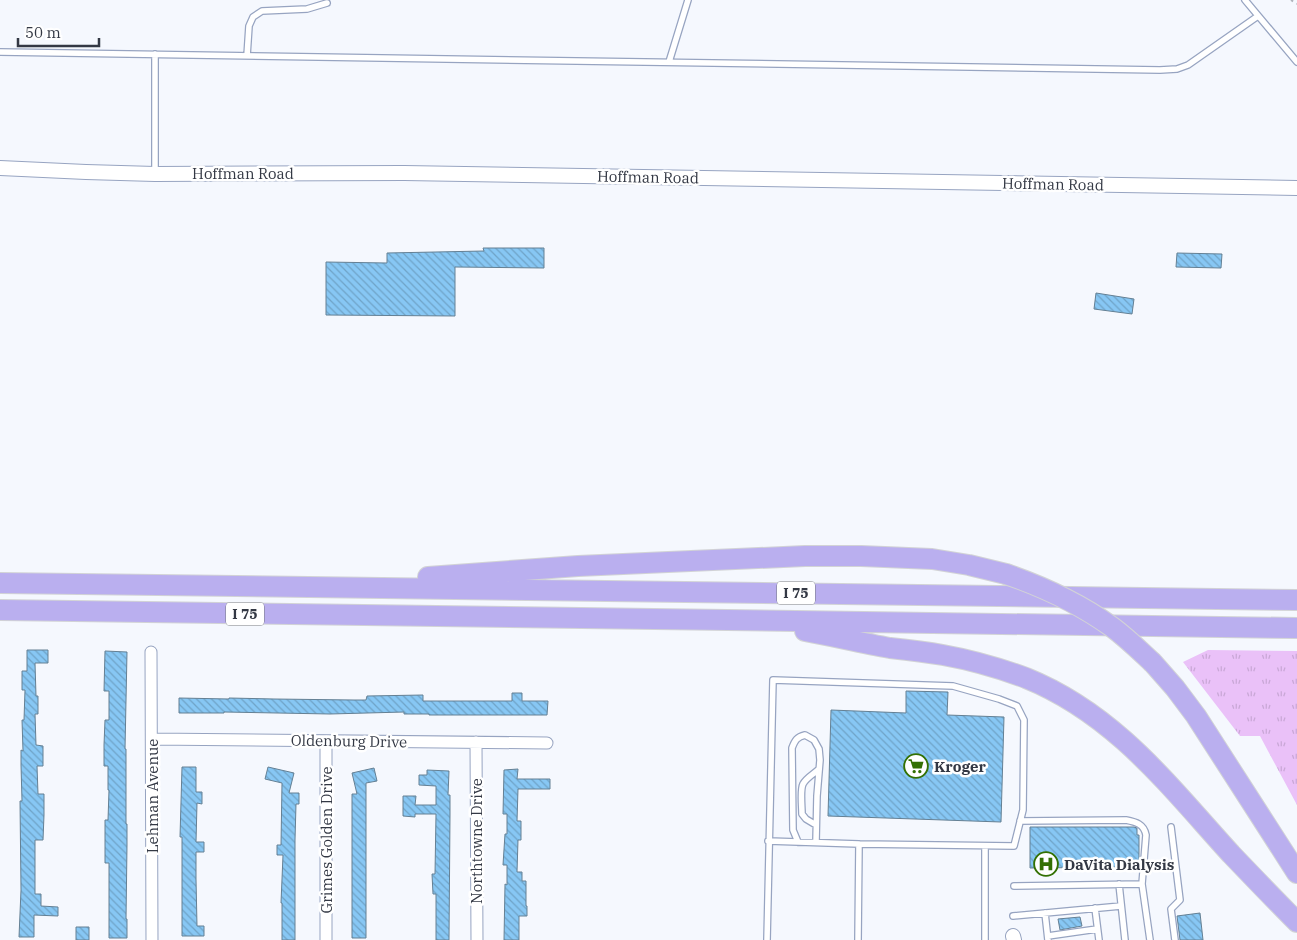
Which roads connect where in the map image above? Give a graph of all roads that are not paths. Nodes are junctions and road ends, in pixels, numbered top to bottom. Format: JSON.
{"nodes":[{"id":1,"x":688,"y":0,"type":"edge"},
{"id":2,"x":1245,"y":0,"type":"edge"},
{"id":3,"x":327,"y":4,"type":"dead end"},
{"id":4,"x":1258,"y":16,"type":"junction"},
{"id":5,"x":0,"y":52,"type":"edge"},
{"id":6,"x":155,"y":54,"type":"junction"},
{"id":7,"x":247,"y":56,"type":"junction"},
{"id":8,"x":669,"y":62,"type":"junction"},
{"id":9,"x":1297,"y":62,"type":"edge"},
{"id":10,"x":0,"y":168,"type":"edge"},
{"id":11,"x":155,"y":174,"type":"junction"},
{"id":12,"x":1297,"y":188,"type":"edge"},
{"id":13,"x":0,"y":583,"type":"edge"},
{"id":14,"x":295,"y":587,"type":"junction"},
{"id":15,"x":1297,"y":600,"type":"edge"},
{"id":16,"x":0,"y":610,"type":"edge"},
{"id":17,"x":756,"y":621,"type":"junction"},
{"id":18,"x":1297,"y":628,"type":"edge"},
{"id":19,"x":152,"y":652,"type":"dead end"},
{"id":20,"x":152,"y":739,"type":"junction"},
{"id":21,"x":326,"y":741,"type":"junction"},
{"id":22,"x":476,"y":742,"type":"junction"},
{"id":23,"x":547,"y":743,"type":"dead end"},
{"id":24,"x":819,"y":769,"type":"junction"},
{"id":25,"x":1020,"y":821,"type":"junction"},
{"id":26,"x":816,"y":825,"type":"junction"},
{"id":27,"x":1171,"y":827,"type":"dead end"},
{"id":28,"x":768,"y":841,"type":"junction"},
{"id":29,"x":798,"y":842,"type":"junction"},
{"id":30,"x":816,"y":842,"type":"junction"},
{"id":31,"x":859,"y":844,"type":"junction"},
{"id":32,"x":985,"y":846,"type":"junction"},
{"id":33,"x":1297,"y":873,"type":"edge"},
{"id":34,"x":1119,"y":884,"type":"junction"},
{"id":35,"x":1142,"y":884,"type":"junction"},
{"id":36,"x":1014,"y":886,"type":"dead end"},
{"id":37,"x":1122,"y":906,"type":"junction"},
{"id":38,"x":1095,"y":908,"type":"junction"},
{"id":39,"x":1045,"y":913,"type":"junction"},
{"id":40,"x":1013,"y":916,"type":"dead end"},
{"id":41,"x":1297,"y":923,"type":"edge"},
{"id":42,"x":1097,"y":928,"type":"junction"},
{"id":43,"x":1048,"y":938,"type":"edge"},
{"id":44,"x":152,"y":940,"type":"edge"},
{"id":45,"x":326,"y":940,"type":"edge"},
{"id":46,"x":477,"y":940,"type":"edge"},
{"id":47,"x":767,"y":940,"type":"edge"},
{"id":48,"x":858,"y":940,"type":"edge"},
{"id":49,"x":985,"y":940,"type":"edge"},
{"id":50,"x":1099,"y":940,"type":"edge"},
{"id":51,"x":1126,"y":940,"type":"edge"},
{"id":52,"x":1150,"y":940,"type":"edge"},
{"id":53,"x":1175,"y":940,"type":"edge"}],
"edges":[{"from":1,"to":8,"type":"lane"},
{"from":2,"to":4,"type":"lane"},
{"from":3,"to":7,"type":"lane"},
{"from":4,"to":8,"type":"lane"},
{"from":4,"to":9,"type":"lane"},
{"from":5,"to":6,"type":"lane"},
{"from":6,"to":7,"type":"lane"},
{"from":6,"to":11,"type":"lane"},
{"from":7,"to":8,"type":"lane"},
{"from":10,"to":11,"type":"street","name":"Hoffman Road"},
{"from":11,"to":12,"type":"street","name":"Hoffman Road"},
{"from":13,"to":14,"type":"highway","number":"I 75"},
{"from":14,"to":15,"type":"highway","number":"I 75"},
{"from":14,"to":33,"type":"highway","bridge":true},
{"from":16,"to":17,"type":"highway","number":"I 75"},
{"from":17,"to":18,"type":"highway","number":"I 75"},
{"from":17,"to":41,"type":"highway"},
{"from":19,"to":20,"type":"street","name":"Lehman Avenue"},
{"from":20,"to":21,"type":"street","name":"Oldenburg Drive"},
{"from":20,"to":44,"type":"street","name":"Lehman Avenue"},
{"from":21,"to":22,"type":"street","name":"Oldenburg Drive"},
{"from":21,"to":45,"type":"street","name":"Grimes Golden Drive"},
{"from":22,"to":23,"type":"street","name":"Oldenburg Drive"},
{"from":22,"to":46,"type":"street","name":"Northtowne Drive"},
{"from":24,"to":26,"type":"lane"},
{"from":24,"to":26,"type":"lane"},
{"from":24,"to":29,"type":"lane"},
{"from":25,"to":28,"type":"lane"},
{"from":25,"to":32,"type":"lane"},
{"from":25,"to":35,"type":"lane"},
{"from":26,"to":30,"type":"lane"},
{"from":27,"to":53,"type":"lane"},
{"from":28,"to":29,"type":"lane"},
{"from":28,"to":47,"type":"lane"},
{"from":29,"to":30,"type":"lane"},
{"from":30,"to":31,"type":"lane"},
{"from":31,"to":32,"type":"lane"},
{"from":31,"to":48,"type":"lane"},
{"from":32,"to":49,"type":"lane"},
{"from":34,"to":35,"type":"lane"},
{"from":34,"to":36,"type":"lane"},
{"from":34,"to":37,"type":"lane"},
{"from":35,"to":52,"type":"lane"},
{"from":37,"to":38,"type":"lane"},
{"from":37,"to":51,"type":"lane"},
{"from":38,"to":39,"type":"lane"},
{"from":38,"to":42,"type":"lane"},
{"from":39,"to":40,"type":"lane"},
{"from":39,"to":43,"type":"lane"},
{"from":42,"to":43,"type":"lane"},
{"from":42,"to":50,"type":"lane"}]}
